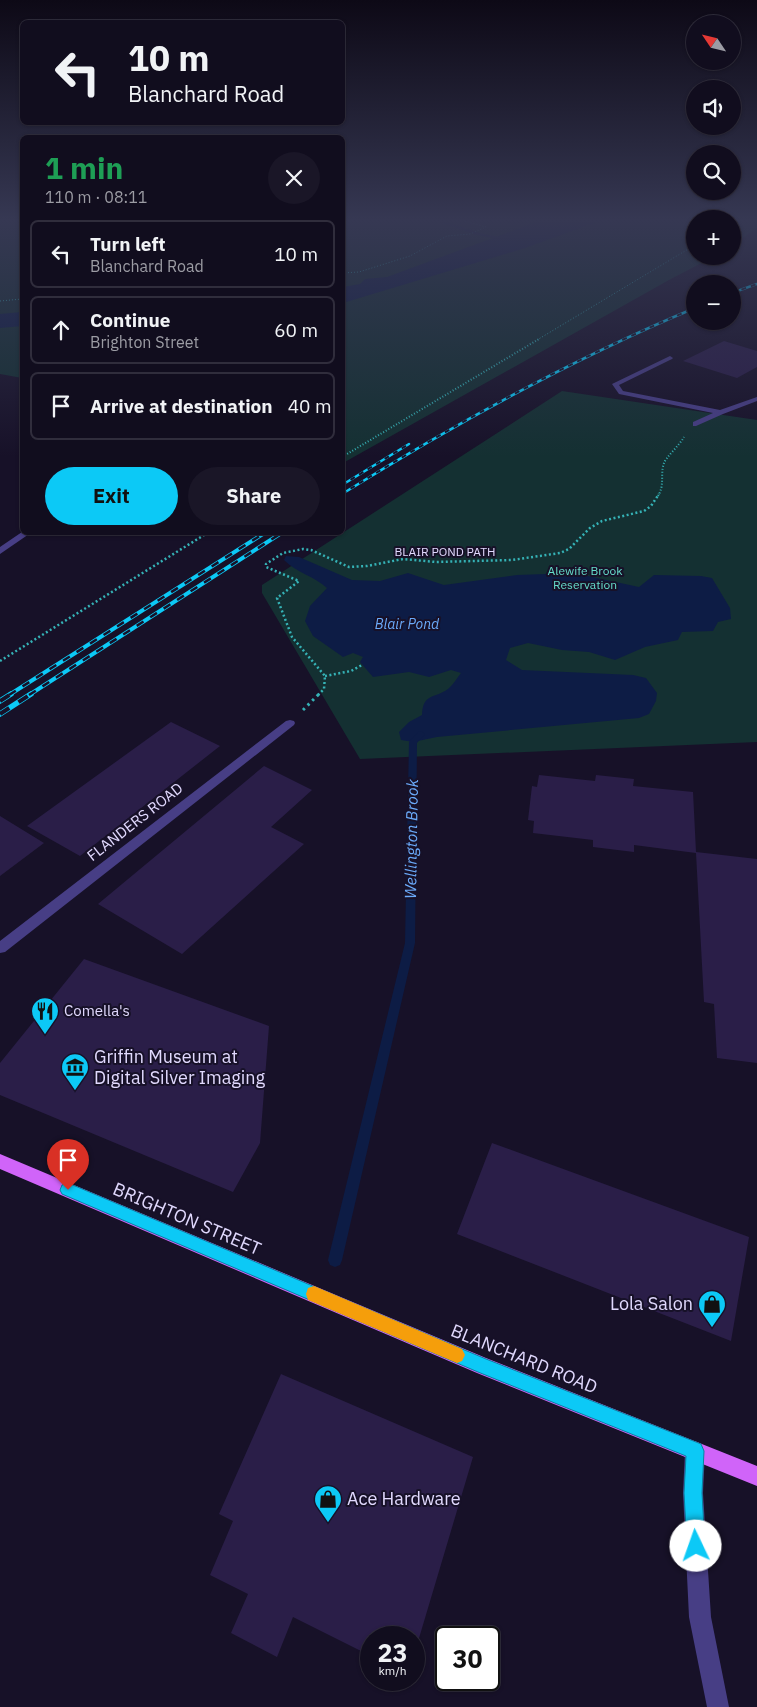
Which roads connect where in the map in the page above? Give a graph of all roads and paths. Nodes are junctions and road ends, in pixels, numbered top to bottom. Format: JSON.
{"nodes":[{"id":1,"x":607,"y":298,"type":"edge"},
{"id":2,"x":20,"y":299,"type":"edge"},
{"id":3,"x":0,"y":301,"type":"edge"},
{"id":4,"x":670,"y":358,"type":"dead end"},
{"id":5,"x":757,"y":399,"type":"edge"},
{"id":6,"x":720,"y":412,"type":"junction"},
{"id":7,"x":696,"y":424,"type":"joint"},
{"id":8,"x":345,"y":455,"type":"edge"},
{"id":9,"x":23,"y":535,"type":"edge"},
{"id":10,"x":204,"y":535,"type":"edge"},
{"id":11,"x":0,"y":550,"type":"edge"},
{"id":12,"x":0,"y":660,"type":"edge"},
{"id":13,"x":362,"y":665,"type":"dead end"},
{"id":14,"x":325,"y":676,"type":"junction"},
{"id":15,"x":290,"y":723,"type":"joint"},
{"id":16,"x":0,"y":948,"type":"edge"},
{"id":17,"x":0,"y":1161,"type":"edge"},
{"id":18,"x":276,"y":1278,"type":"joint"},
{"id":19,"x":695,"y":1451,"type":"junction"},
{"id":20,"x":757,"y":1476,"type":"edge"},
{"id":21,"x":718,"y":1707,"type":"edge"}],
"edges":[{"from":1,"to":8,"type":"path"},
{"from":2,"to":3,"type":"path"},
{"from":4,"to":6,"type":"street"},
{"from":5,"to":6,"type":"street"},
{"from":6,"to":7,"type":"street"},
{"from":7,"to":14,"type":"path","name":"BLAIR POND PATH"},
{"from":9,"to":11,"type":"street"},
{"from":10,"to":12,"type":"path"},
{"from":13,"to":14,"type":"path"},
{"from":14,"to":15,"type":"path"},
{"from":15,"to":16,"type":"street","name":"FLANDERS ROAD"},
{"from":17,"to":18,"type":"main road","name":"BRIGHTON STREET"},
{"from":18,"to":19,"type":"main road","name":"BLANCHARD ROAD"},
{"from":19,"to":20,"type":"main road","name":"BLANCHARD ROAD"},
{"from":19,"to":21,"type":"street"}]}
